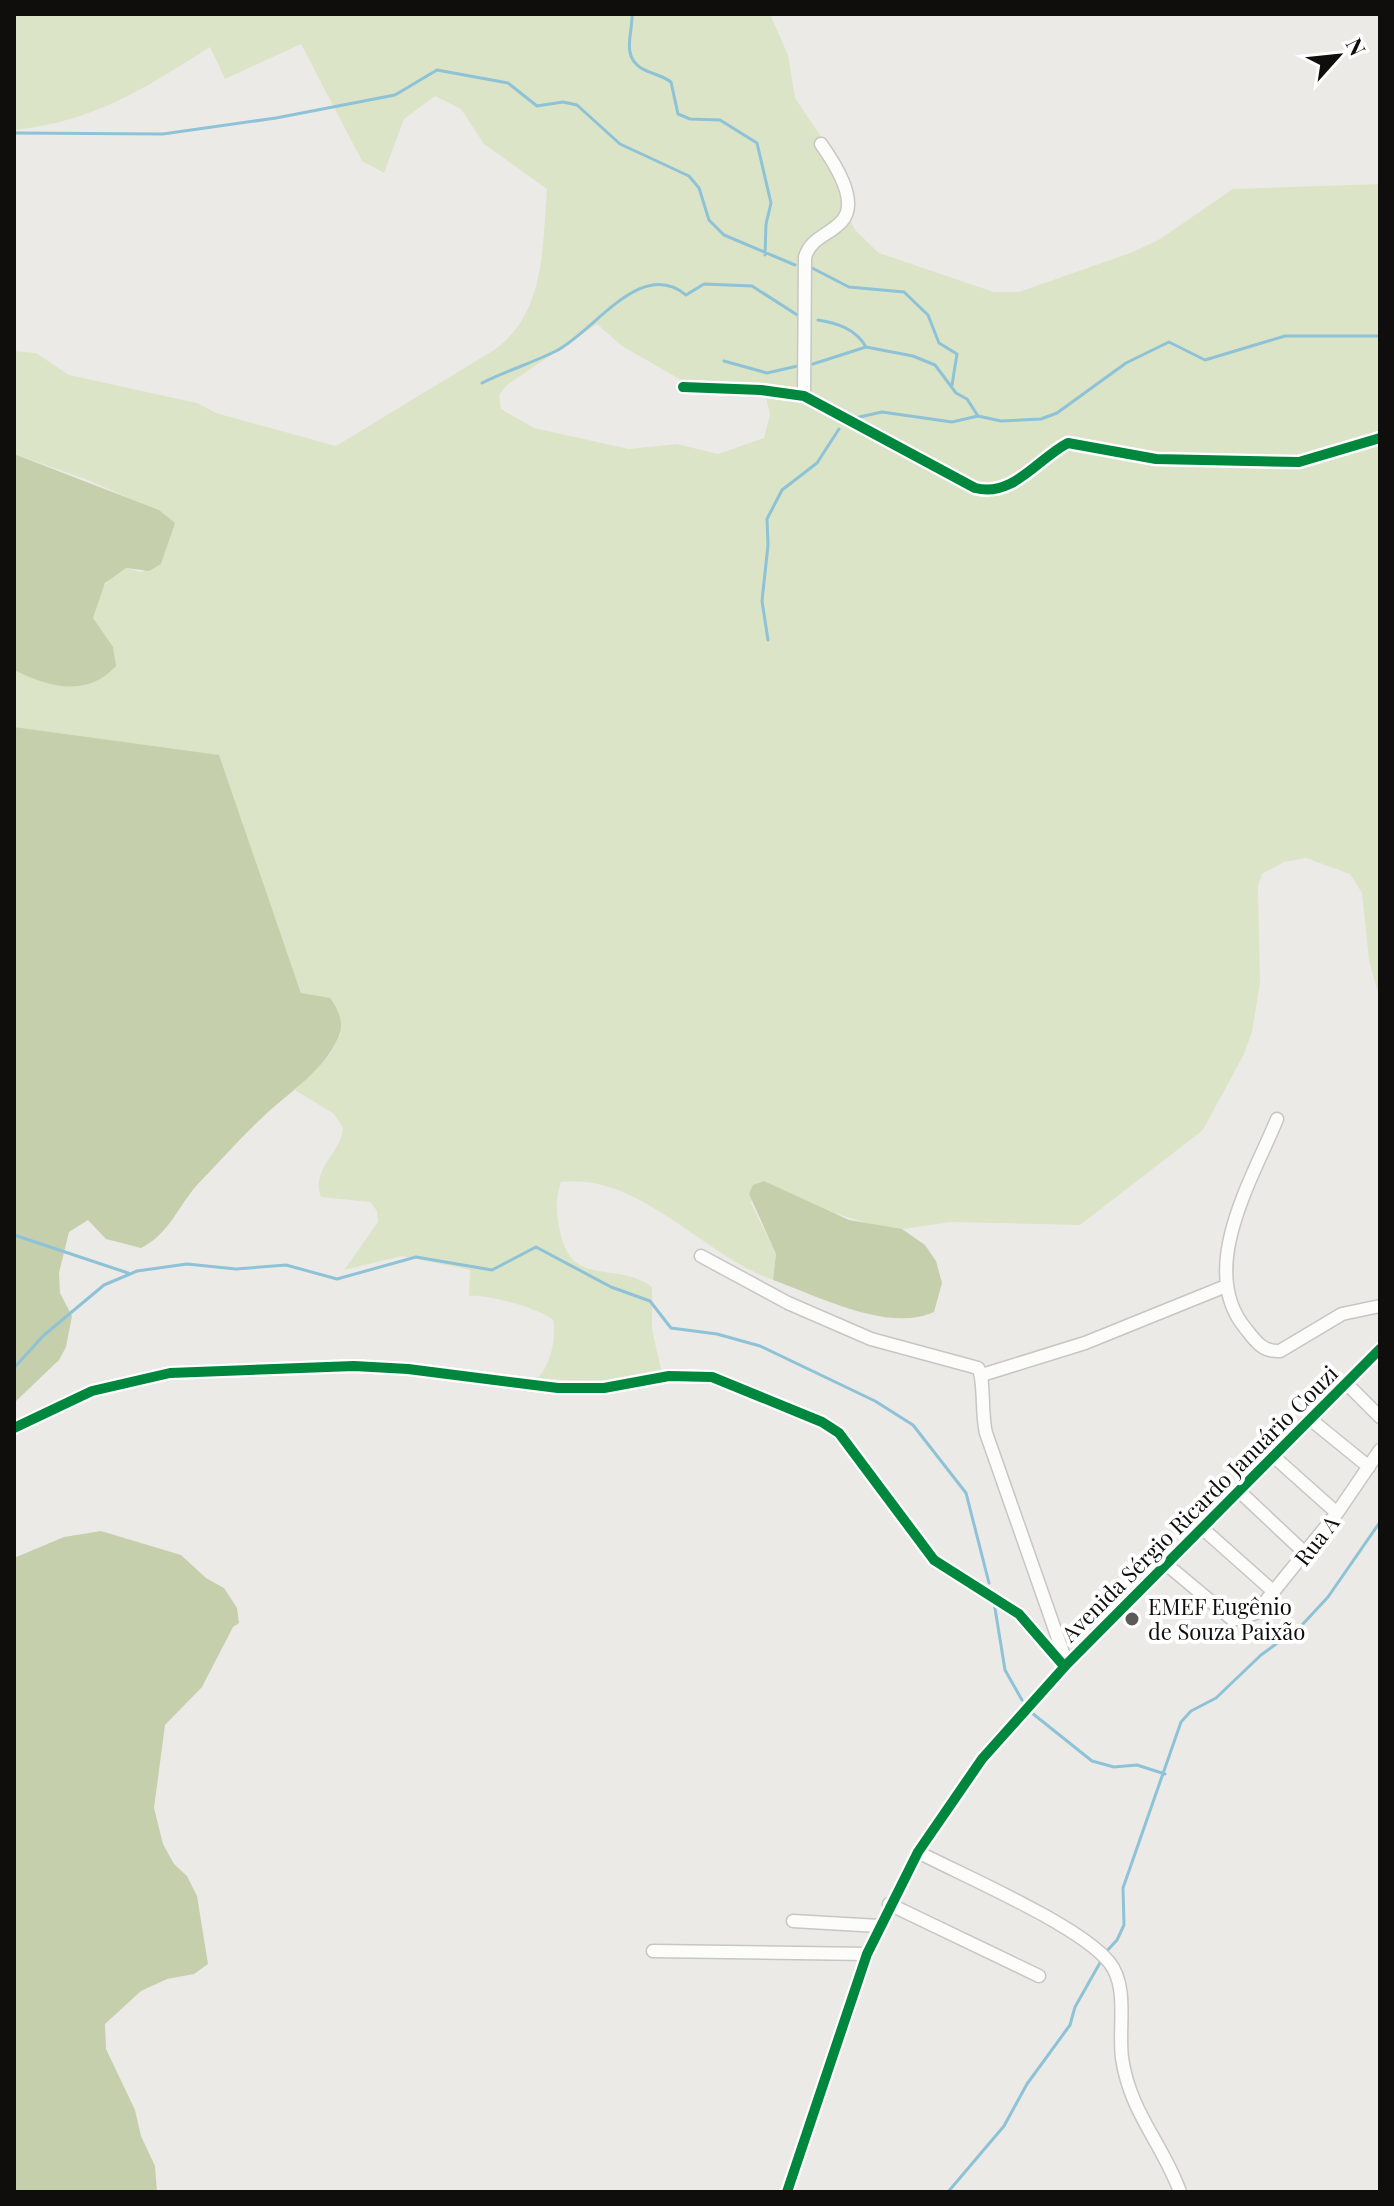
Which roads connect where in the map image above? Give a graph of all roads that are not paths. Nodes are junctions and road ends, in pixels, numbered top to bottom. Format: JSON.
{"nodes":[{"id":1,"x":821,"y":144,"type":"dead end"},
{"id":2,"x":683,"y":387,"type":"dead end"},
{"id":3,"x":804,"y":396,"type":"junction"},
{"id":4,"x":1380,"y":438,"type":"edge"},
{"id":5,"x":1277,"y":1119,"type":"dead end"},
{"id":6,"x":701,"y":1256,"type":"dead end"},
{"id":7,"x":1226,"y":1286,"type":"junction"},
{"id":8,"x":1380,"y":1306,"type":"edge"},
{"id":9,"x":1380,"y":1349,"type":"edge"},
{"id":10,"x":982,"y":1375,"type":"junction"},
{"id":11,"x":1346,"y":1383,"type":"junction"},
{"id":12,"x":1380,"y":1417,"type":"edge"},
{"id":13,"x":1310,"y":1419,"type":"junction"},
{"id":14,"x":14,"y":1428,"type":"edge"},
{"id":15,"x":1380,"y":1450,"type":"edge"},
{"id":16,"x":1273,"y":1456,"type":"junction"},
{"id":17,"x":1369,"y":1467,"type":"junction"},
{"id":18,"x":1239,"y":1491,"type":"junction"},
{"id":19,"x":1337,"y":1513,"type":"junction"},
{"id":20,"x":1202,"y":1528,"type":"junction"},
{"id":21,"x":1306,"y":1554,"type":"junction"},
{"id":22,"x":1166,"y":1564,"type":"junction"},
{"id":23,"x":1274,"y":1592,"type":"junction"},
{"id":24,"x":1066,"y":1665,"type":"junction"},
{"id":25,"x":918,"y":1852,"type":"junction"},
{"id":26,"x":889,"y":1904,"type":"junction"},
{"id":27,"x":793,"y":1921,"type":"dead end"},
{"id":28,"x":879,"y":1926,"type":"junction"},
{"id":29,"x":653,"y":1951,"type":"dead end"},
{"id":30,"x":867,"y":1954,"type":"junction"},
{"id":31,"x":1039,"y":1976,"type":"dead end"},
{"id":32,"x":787,"y":2192,"type":"edge"},
{"id":33,"x":1180,"y":2192,"type":"edge"}],
"edges":[{"from":1,"to":3,"type":"street"},
{"from":2,"to":3,"type":"street"},
{"from":3,"to":4,"type":"street"},
{"from":5,"to":7,"type":"street"},
{"from":6,"to":10,"type":"street"},
{"from":7,"to":8,"type":"street"},
{"from":7,"to":10,"type":"street"},
{"from":9,"to":11,"type":"street","name":"Avenida Sérgio Ricardo Januário Couzi"},
{"from":10,"to":24,"type":"street"},
{"from":11,"to":12,"type":"street"},
{"from":11,"to":13,"type":"street","name":"Avenida Sérgio Ricardo Januário Couzi"},
{"from":13,"to":16,"type":"street","name":"Avenida Sérgio Ricardo Januário Couzi"},
{"from":13,"to":17,"type":"street"},
{"from":14,"to":24,"type":"street"},
{"from":15,"to":17,"type":"street","name":"Rua A"},
{"from":16,"to":18,"type":"street","name":"Avenida Sérgio Ricardo Januário Couzi"},
{"from":16,"to":19,"type":"street"},
{"from":17,"to":19,"type":"street","name":"Rua A"},
{"from":18,"to":20,"type":"street","name":"Avenida Sérgio Ricardo Januário Couzi"},
{"from":18,"to":21,"type":"street"},
{"from":19,"to":21,"type":"street","name":"Rua A"},
{"from":20,"to":22,"type":"street","name":"Avenida Sérgio Ricardo Januário Couzi"},
{"from":20,"to":23,"type":"street"},
{"from":21,"to":23,"type":"street","name":"Rua A"},
{"from":22,"to":23,"type":"street","name":"Rua A"},
{"from":22,"to":24,"type":"street","name":"Avenida Sérgio Ricardo Januário Couzi"},
{"from":24,"to":25,"type":"street","name":"Avenida Sérgio Ricardo Januário Couzi"},
{"from":25,"to":26,"type":"street","name":"Avenida Sérgio Ricardo Januário Couzi"},
{"from":25,"to":33,"type":"street"},
{"from":26,"to":28,"type":"street","name":"Avenida Sérgio Ricardo Januário Couzi"},
{"from":26,"to":31,"type":"street"},
{"from":27,"to":28,"type":"street"},
{"from":28,"to":30,"type":"street","name":"Avenida Sérgio Ricardo Januário Couzi"},
{"from":29,"to":30,"type":"street"},
{"from":30,"to":32,"type":"street","name":"Avenida Sérgio Ricardo Januário Couzi"}]}
